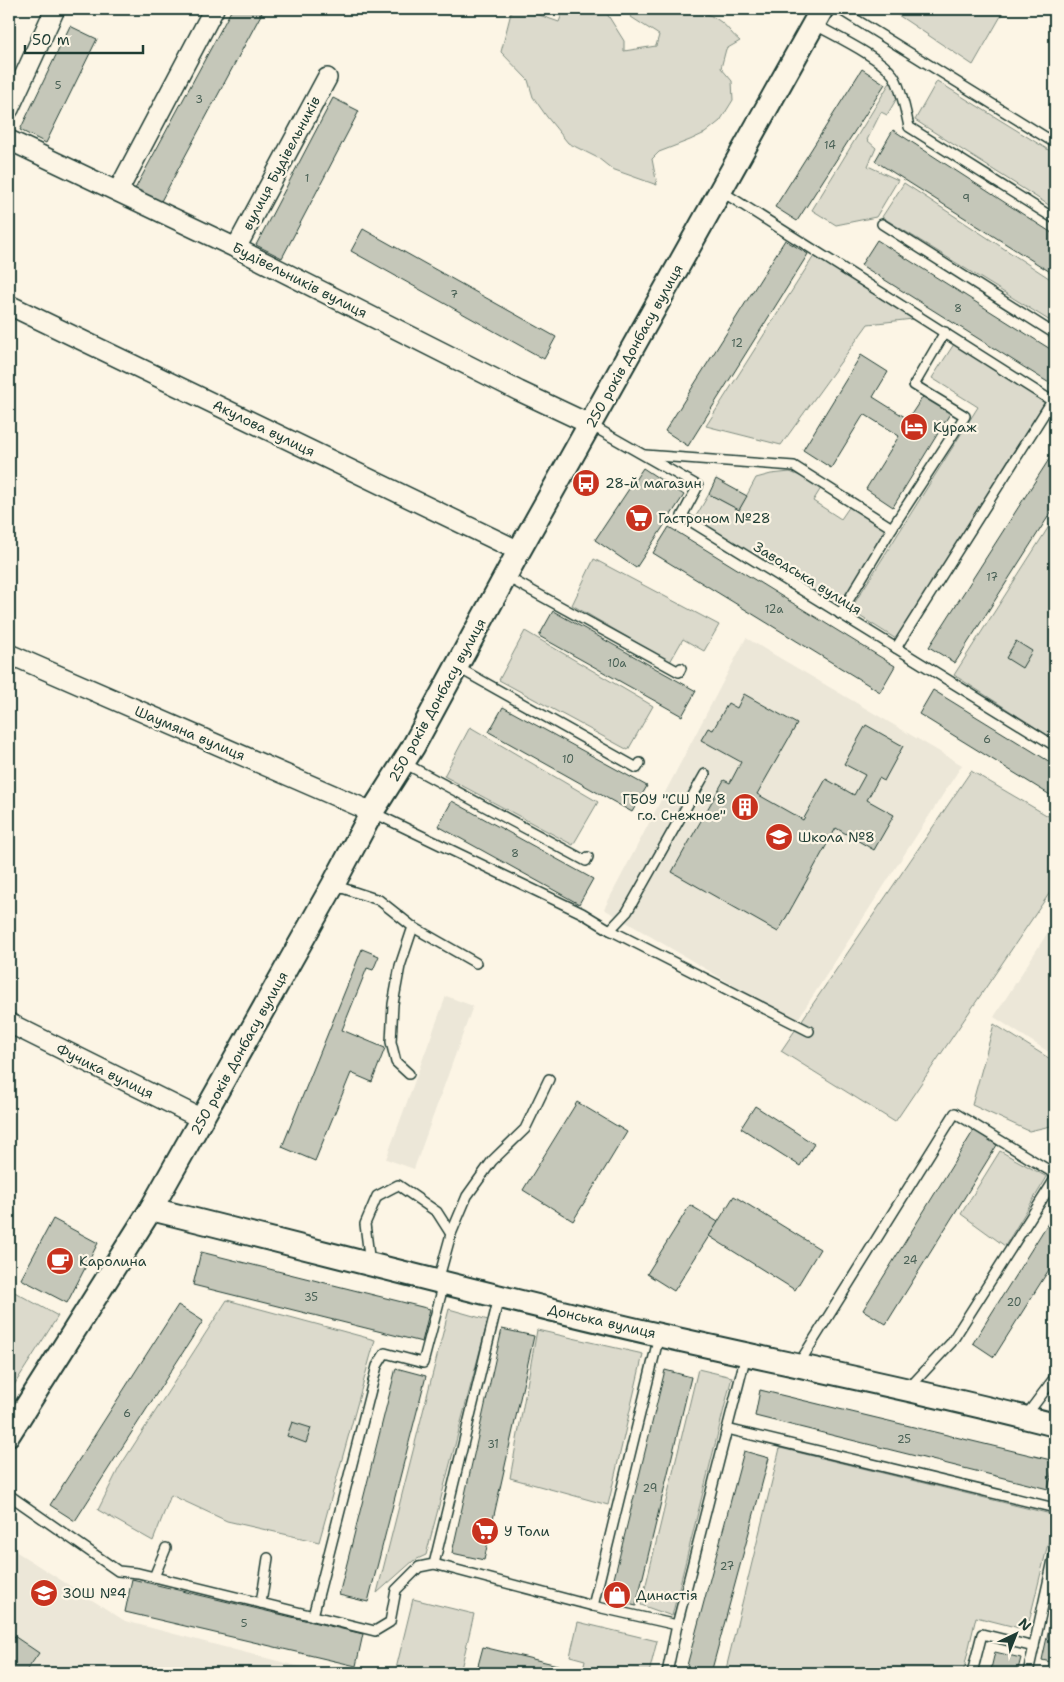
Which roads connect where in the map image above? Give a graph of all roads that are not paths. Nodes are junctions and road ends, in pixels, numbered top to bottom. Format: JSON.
{"nodes":[{"id":1,"x":56,"y":9,"type":"edge"},
{"id":2,"x":214,"y":9,"type":"edge"},
{"id":3,"x":839,"y":9,"type":"edge"},
{"id":4,"x":818,"y":17,"type":"edge"},
{"id":5,"x":327,"y":78,"type":"dead end"},
{"id":6,"x":9,"y":109,"type":"edge"},
{"id":7,"x":9,"y":140,"type":"edge"},
{"id":8,"x":1055,"y":144,"type":"edge"},
{"id":9,"x":118,"y":191,"type":"junction"},
{"id":10,"x":721,"y":191,"type":"junction"},
{"id":11,"x":1055,"y":219,"type":"edge"},
{"id":12,"x":882,"y":224,"type":"dead end"},
{"id":13,"x":236,"y":248,"type":"junction"},
{"id":14,"x":9,"y":305,"type":"edge"},
{"id":15,"x":945,"y":332,"type":"junction"},
{"id":16,"x":1055,"y":334,"type":"edge"},
{"id":17,"x":1054,"y":400,"type":"edge"},
{"id":18,"x":589,"y":424,"type":"junction"},
{"id":19,"x":642,"y":454,"type":"junction"},
{"id":20,"x":892,"y":528,"type":"junction"},
{"id":21,"x":518,"y":551,"type":"junction"},
{"id":22,"x":505,"y":576,"type":"junction"},
{"id":23,"x":840,"y":614,"type":"junction"},
{"id":24,"x":896,"y":648,"type":"junction"},
{"id":25,"x":9,"y":654,"type":"edge"},
{"id":26,"x":456,"y":667,"type":"junction"},
{"id":27,"x":681,"y":668,"type":"dead end"},
{"id":28,"x":1055,"y":746,"type":"edge"},
{"id":29,"x":404,"y":763,"type":"junction"},
{"id":30,"x":640,"y":763,"type":"dead end"},
{"id":31,"x":705,"y":774,"type":"dead end"},
{"id":32,"x":372,"y":812,"type":"junction"},
{"id":33,"x":588,"y":857,"type":"dead end"},
{"id":34,"x":333,"y":885,"type":"junction"},
{"id":35,"x":413,"y":927,"type":"junction"},
{"id":36,"x":610,"y":930,"type":"junction"},
{"id":37,"x":476,"y":963,"type":"dead end"},
{"id":38,"x":9,"y":1022,"type":"edge"},
{"id":39,"x":809,"y":1031,"type":"dead end"},
{"id":40,"x":409,"y":1074,"type":"dead end"},
{"id":41,"x":550,"y":1079,"type":"dead end"},
{"id":42,"x":202,"y":1119,"type":"junction"},
{"id":43,"x":1055,"y":1174,"type":"edge"},
{"id":44,"x":1055,"y":1179,"type":"edge"},
{"id":45,"x":151,"y":1209,"type":"junction"},
{"id":46,"x":451,"y":1234,"type":"junction"},
{"id":47,"x":370,"y":1264,"type":"junction"},
{"id":48,"x":441,"y":1282,"type":"junction"},
{"id":49,"x":500,"y":1297,"type":"junction"},
{"id":50,"x":659,"y":1335,"type":"junction"},
{"id":51,"x":746,"y":1354,"type":"junction"},
{"id":52,"x":798,"y":1366,"type":"junction"},
{"id":53,"x":1055,"y":1377,"type":"edge"},
{"id":54,"x":907,"y":1389,"type":"junction"},
{"id":55,"x":1025,"y":1417,"type":"junction"},
{"id":56,"x":1055,"y":1425,"type":"edge"},
{"id":57,"x":727,"y":1429,"type":"junction"},
{"id":58,"x":9,"y":1434,"type":"edge"},
{"id":59,"x":9,"y":1495,"type":"edge"},
{"id":60,"x":1055,"y":1508,"type":"edge"},
{"id":61,"x":166,"y":1548,"type":"dead end"},
{"id":62,"x":1055,"y":1551,"type":"edge"},
{"id":63,"x":268,"y":1558,"type":"dead end"},
{"id":64,"x":434,"y":1564,"type":"junction"},
{"id":65,"x":154,"y":1577,"type":"junction"},
{"id":66,"x":261,"y":1603,"type":"junction"},
{"id":67,"x":593,"y":1606,"type":"junction"},
{"id":68,"x":314,"y":1616,"type":"junction"},
{"id":69,"x":677,"y":1625,"type":"junction"},
{"id":70,"x":1034,"y":1647,"type":"junction"},
{"id":71,"x":667,"y":1673,"type":"edge"},
{"id":72,"x":972,"y":1673,"type":"edge"},
{"id":73,"x":1028,"y":1673,"type":"edge"}],
"edges":[{"from":1,"to":6,"type":"street"},
{"from":2,"to":9,"type":"street"},
{"from":3,"to":8,"type":"lane"},
{"from":4,"to":10,"type":"street","name":"250 років Донбасу вулиця"},
{"from":4,"to":11,"type":"lane"},
{"from":5,"to":13,"type":"street","name":"вулиця Будівельників"},
{"from":7,"to":9,"type":"street","name":"Будівельників вулиця"},
{"from":9,"to":13,"type":"street","name":"Будівельників вулиця"},
{"from":10,"to":15,"type":"lane"},
{"from":10,"to":18,"type":"street","name":"250 років Донбасу вулиця"},
{"from":12,"to":16,"type":"lane"},
{"from":13,"to":18,"type":"street","name":"Будівельників вулиця"},
{"from":14,"to":21,"type":"street","name":"Акулова вулиця"},
{"from":15,"to":17,"type":"lane"},
{"from":15,"to":20,"type":"lane"},
{"from":17,"to":24,"type":"lane"},
{"from":18,"to":19,"type":"lane","name":"Заводська вулиця"},
{"from":18,"to":21,"type":"street","name":"250 років Донбасу вулиця"},
{"from":19,"to":20,"type":"lane"},
{"from":19,"to":23,"type":"lane","name":"Заводська вулиця"},
{"from":20,"to":23,"type":"lane"},
{"from":21,"to":22,"type":"street","name":"250 років Донбасу вулиця"},
{"from":22,"to":26,"type":"street","name":"250 років Донбасу вулиця"},
{"from":22,"to":27,"type":"lane"},
{"from":23,"to":24,"type":"lane","name":"Заводська вулиця"},
{"from":24,"to":28,"type":"lane","name":"Заводська вулиця"},
{"from":25,"to":32,"type":"street","name":"Шаумяна вулиця"},
{"from":26,"to":29,"type":"street","name":"250 років Донбасу вулиця"},
{"from":26,"to":30,"type":"lane"},
{"from":29,"to":32,"type":"street","name":"250 років Донбасу вулиця"},
{"from":29,"to":33,"type":"lane"},
{"from":31,"to":36,"type":"lane"},
{"from":32,"to":34,"type":"street","name":"250 років Донбасу вулиця"},
{"from":32,"to":36,"type":"lane"},
{"from":34,"to":35,"type":"lane"},
{"from":34,"to":42,"type":"street","name":"250 років Донбасу вулиця"},
{"from":35,"to":37,"type":"lane"},
{"from":35,"to":40,"type":"lane"},
{"from":36,"to":39,"type":"lane"},
{"from":38,"to":42,"type":"street","name":"Фучика вулиця"},
{"from":41,"to":46,"type":"lane"},
{"from":42,"to":45,"type":"street","name":"250 років Донбасу вулиця"},
{"from":43,"to":52,"type":"lane"},
{"from":44,"to":54,"type":"lane"},
{"from":45,"to":47,"type":"street","name":"Донська вулиця"},
{"from":45,"to":58,"type":"street","name":"250 років Донбасу вулиця"},
{"from":46,"to":47,"type":"lane"},
{"from":46,"to":48,"type":"lane"},
{"from":47,"to":48,"type":"street","name":"Донська вулиця"},
{"from":48,"to":49,"type":"street","name":"Донська вулиця"},
{"from":48,"to":68,"type":"lane"},
{"from":49,"to":50,"type":"street","name":"Донська вулиця"},
{"from":49,"to":64,"type":"lane"},
{"from":50,"to":51,"type":"street","name":"Донська вулиця"},
{"from":50,"to":67,"type":"lane"},
{"from":51,"to":52,"type":"street","name":"Донська вулиця"},
{"from":51,"to":57,"type":"lane"},
{"from":52,"to":54,"type":"street","name":"Донська вулиця"},
{"from":53,"to":55,"type":"lane"},
{"from":54,"to":55,"type":"street","name":"Донська вулиця"},
{"from":55,"to":56,"type":"street","name":"Донська вулиця"},
{"from":57,"to":60,"type":"lane"},
{"from":57,"to":69,"type":"lane"},
{"from":59,"to":65,"type":"lane"},
{"from":61,"to":65,"type":"lane"},
{"from":62,"to":70,"type":"lane"},
{"from":63,"to":66,"type":"lane"},
{"from":64,"to":67,"type":"lane"},
{"from":64,"to":68,"type":"lane"},
{"from":65,"to":66,"type":"lane"},
{"from":66,"to":68,"type":"lane"},
{"from":67,"to":69,"type":"lane"},
{"from":69,"to":71,"type":"lane"},
{"from":70,"to":72,"type":"lane"},
{"from":70,"to":73,"type":"lane"}]}
